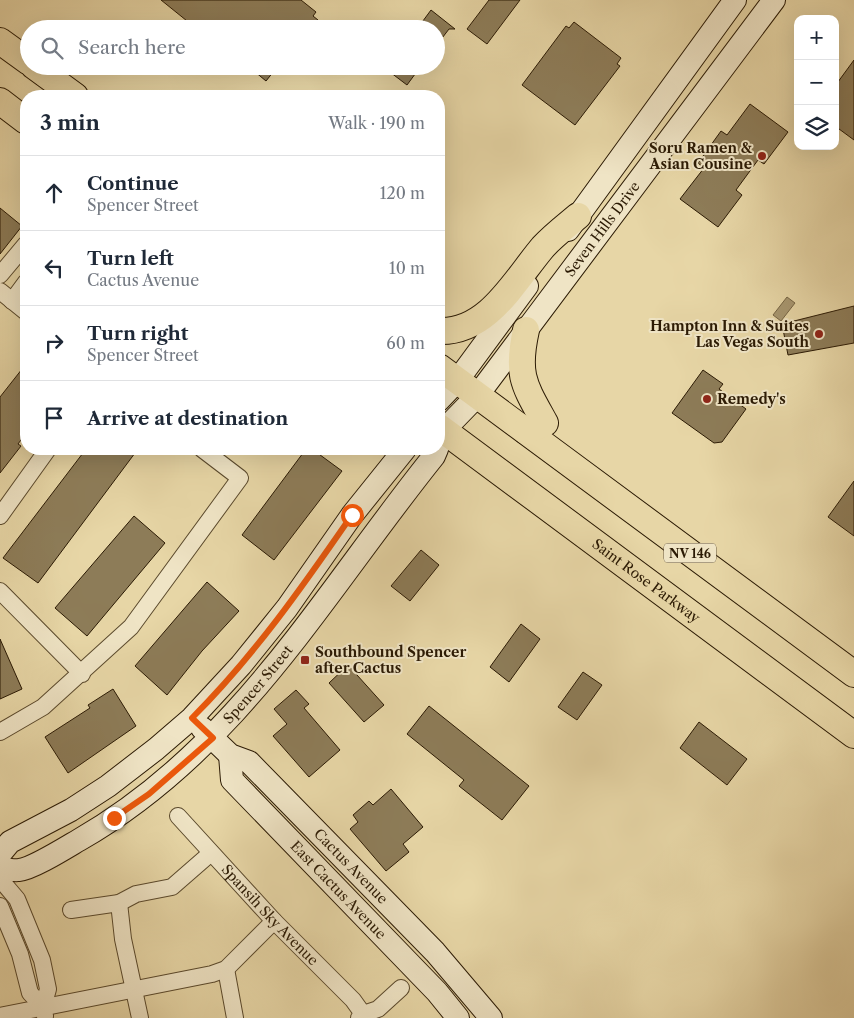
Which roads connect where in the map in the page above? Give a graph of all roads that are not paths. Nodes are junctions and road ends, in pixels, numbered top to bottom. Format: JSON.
{"nodes":[{"id":1,"x":734,"y":0,"type":"edge"},
{"id":2,"x":774,"y":0,"type":"edge"},
{"id":3,"x":0,"y":41,"type":"edge"},
{"id":4,"x":20,"y":55,"type":"edge"},
{"id":5,"x":46,"y":75,"type":"edge"},
{"id":6,"x":66,"y":90,"type":"edge"},
{"id":7,"x":0,"y":101,"type":"edge"},
{"id":8,"x":20,"y":116,"type":"edge"},
{"id":9,"x":578,"y":216,"type":"junction"},
{"id":10,"x":20,"y":251,"type":"edge"},
{"id":11,"x":0,"y":275,"type":"edge"},
{"id":12,"x":20,"y":286,"type":"edge"},
{"id":13,"x":6,"y":296,"type":"edge"},
{"id":14,"x":20,"y":307,"type":"edge"},
{"id":15,"x":526,"y":330,"type":"junction"},
{"id":16,"x":445,"y":331,"type":"edge"},
{"id":17,"x":458,"y":381,"type":"edge"},
{"id":18,"x":445,"y":394,"type":"edge"},
{"id":19,"x":445,"y":421,"type":"edge"},
{"id":20,"x":526,"y":431,"type":"junction"},
{"id":21,"x":445,"y":441,"type":"edge"},
{"id":22,"x":44,"y":455,"type":"edge"},
{"id":23,"x":210,"y":455,"type":"edge"},
{"id":24,"x":399,"y":455,"type":"edge"},
{"id":25,"x":434,"y":455,"type":"edge"},
{"id":26,"x":0,"y":516,"type":"edge"},
{"id":27,"x":0,"y":590,"type":"edge"},
{"id":28,"x":82,"y":674,"type":"junction"},
{"id":29,"x":854,"y":674,"type":"edge"},
{"id":30,"x":202,"y":728,"type":"junction"},
{"id":31,"x":0,"y":732,"type":"edge"},
{"id":32,"x":854,"y":735,"type":"edge"},
{"id":33,"x":230,"y":755,"type":"junction"},
{"id":34,"x":178,"y":816,"type":"dead end"},
{"id":35,"x":211,"y":853,"type":"junction"},
{"id":36,"x":0,"y":854,"type":"edge"},
{"id":37,"x":305,"y":855,"type":"junction"},
{"id":38,"x":0,"y":868,"type":"edge"},
{"id":39,"x":0,"y":879,"type":"edge"},
{"id":40,"x":380,"y":895,"type":"junction"},
{"id":41,"x":119,"y":902,"type":"junction"},
{"id":42,"x":0,"y":906,"type":"edge"},
{"id":43,"x":71,"y":910,"type":"dead end"},
{"id":44,"x":274,"y":920,"type":"junction"},
{"id":45,"x":435,"y":952,"type":"junction"},
{"id":46,"x":226,"y":969,"type":"junction"},
{"id":47,"x":401,"y":988,"type":"dead end"},
{"id":48,"x":134,"y":990,"type":"junction"},
{"id":49,"x":44,"y":1013,"type":"edge"},
{"id":50,"x":0,"y":1016,"type":"edge"},
{"id":51,"x":361,"y":1016,"type":"edge"},
{"id":52,"x":140,"y":1018,"type":"edge"},
{"id":53,"x":235,"y":1018,"type":"edge"},
{"id":54,"x":458,"y":1018,"type":"edge"},
{"id":55,"x":473,"y":1018,"type":"edge"},
{"id":56,"x":491,"y":1018,"type":"edge"}],
"edges":[{"from":1,"to":9,"type":"main road","name":"Seven Hills Drive"},
{"from":2,"to":15,"type":"main road","name":"Seven Hills Drive"},
{"from":3,"to":4,"type":"highway"},
{"from":5,"to":6,"type":"highway"},
{"from":7,"to":8,"type":"highway"},
{"from":9,"to":16,"type":"highway"},
{"from":9,"to":17,"type":"main road","name":"Seven Hills Drive"},
{"from":10,"to":11,"type":"street"},
{"from":12,"to":13,"type":"street"},
{"from":13,"to":14,"type":"street"},
{"from":15,"to":17,"type":"main road","name":"Seven Hills Drive"},
{"from":15,"to":20,"type":"highway"},
{"from":17,"to":18,"type":"main road","name":"Seven Hills Drive"},
{"from":17,"to":19,"type":"main road","name":"Seven Hills Drive"},
{"from":17,"to":20,"type":"highway","number":"NV 146"},
{"from":20,"to":29,"type":"highway","number":"NV 146"},
{"from":21,"to":32,"type":"highway","name":"Saint Rose Parkway"},
{"from":22,"to":26,"type":"street"},
{"from":23,"to":28,"type":"street"},
{"from":24,"to":30,"type":"main road","name":"Spencer Street"},
{"from":25,"to":30,"type":"main road","name":"Spencer Street"},
{"from":27,"to":28,"type":"street"},
{"from":28,"to":31,"type":"street"},
{"from":30,"to":33,"type":"main road","name":"Cactus Avenue"},
{"from":30,"to":36,"type":"main road","name":"Spencer Street"},
{"from":30,"to":38,"type":"main road","name":"Spencer Street"},
{"from":33,"to":37,"type":"main road","name":"East Cactus Avenue"},
{"from":33,"to":40,"type":"main road","name":"Cactus Avenue"},
{"from":34,"to":35,"type":"street","name":"Spansih Sky Avenue"},
{"from":35,"to":41,"type":"street"},
{"from":35,"to":44,"type":"street","name":"Spansih Sky Avenue"},
{"from":37,"to":40,"type":"main road"},
{"from":37,"to":54,"type":"main road","name":"East Cactus Avenue"},
{"from":39,"to":49,"type":"street"},
{"from":40,"to":45,"type":"main road","name":"Cactus Avenue"},
{"from":41,"to":43,"type":"street"},
{"from":41,"to":48,"type":"street"},
{"from":42,"to":49,"type":"street"},
{"from":44,"to":46,"type":"street"},
{"from":44,"to":51,"type":"street","name":"Spansih Sky Avenue"},
{"from":45,"to":55,"type":"main road"},
{"from":45,"to":56,"type":"main road","name":"Cactus Avenue"},
{"from":46,"to":48,"type":"street"},
{"from":46,"to":53,"type":"street"},
{"from":47,"to":51,"type":"street"},
{"from":48,"to":49,"type":"street"},
{"from":48,"to":52,"type":"street"},
{"from":49,"to":50,"type":"street"}]}
